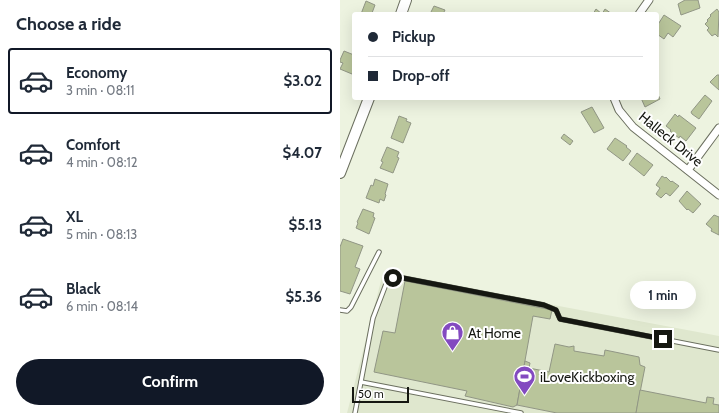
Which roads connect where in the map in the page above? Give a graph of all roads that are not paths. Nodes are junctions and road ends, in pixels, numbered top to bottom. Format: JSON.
{"nodes":[{"id":1,"x":406,"y":0,"type":"edge"},
{"id":2,"x":649,"y":0,"type":"edge"},
{"id":3,"x":402,"y":12,"type":"edge"},
{"id":4,"x":640,"y":12,"type":"edge"},
{"id":5,"x":368,"y":100,"type":"edge"},
{"id":6,"x":615,"y":100,"type":"edge"},
{"id":7,"x":719,"y":128,"type":"edge"},
{"id":8,"x":688,"y":170,"type":"junction"},
{"id":9,"x":340,"y":173,"type":"edge"},
{"id":10,"x":719,"y":195,"type":"edge"},
{"id":11,"x":379,"y":252,"type":"dead end"},
{"id":12,"x":340,"y":310,"type":"edge"},
{"id":13,"x":719,"y":350,"type":"edge"},
{"id":14,"x":361,"y":382,"type":"junction"},
{"id":15,"x":355,"y":413,"type":"edge"},
{"id":16,"x":521,"y":413,"type":"edge"}],
"edges":[{"from":1,"to":3,"type":"street"},
{"from":2,"to":4,"type":"street"},
{"from":5,"to":9,"type":"street"},
{"from":6,"to":8,"type":"street","name":"Halleck Drive"},
{"from":7,"to":8,"type":"street"},
{"from":8,"to":10,"type":"street","name":"Halleck Drive"},
{"from":11,"to":12,"type":"lane"},
{"from":13,"to":14,"type":"lane"},
{"from":14,"to":15,"type":"lane"},
{"from":14,"to":16,"type":"lane"}]}
